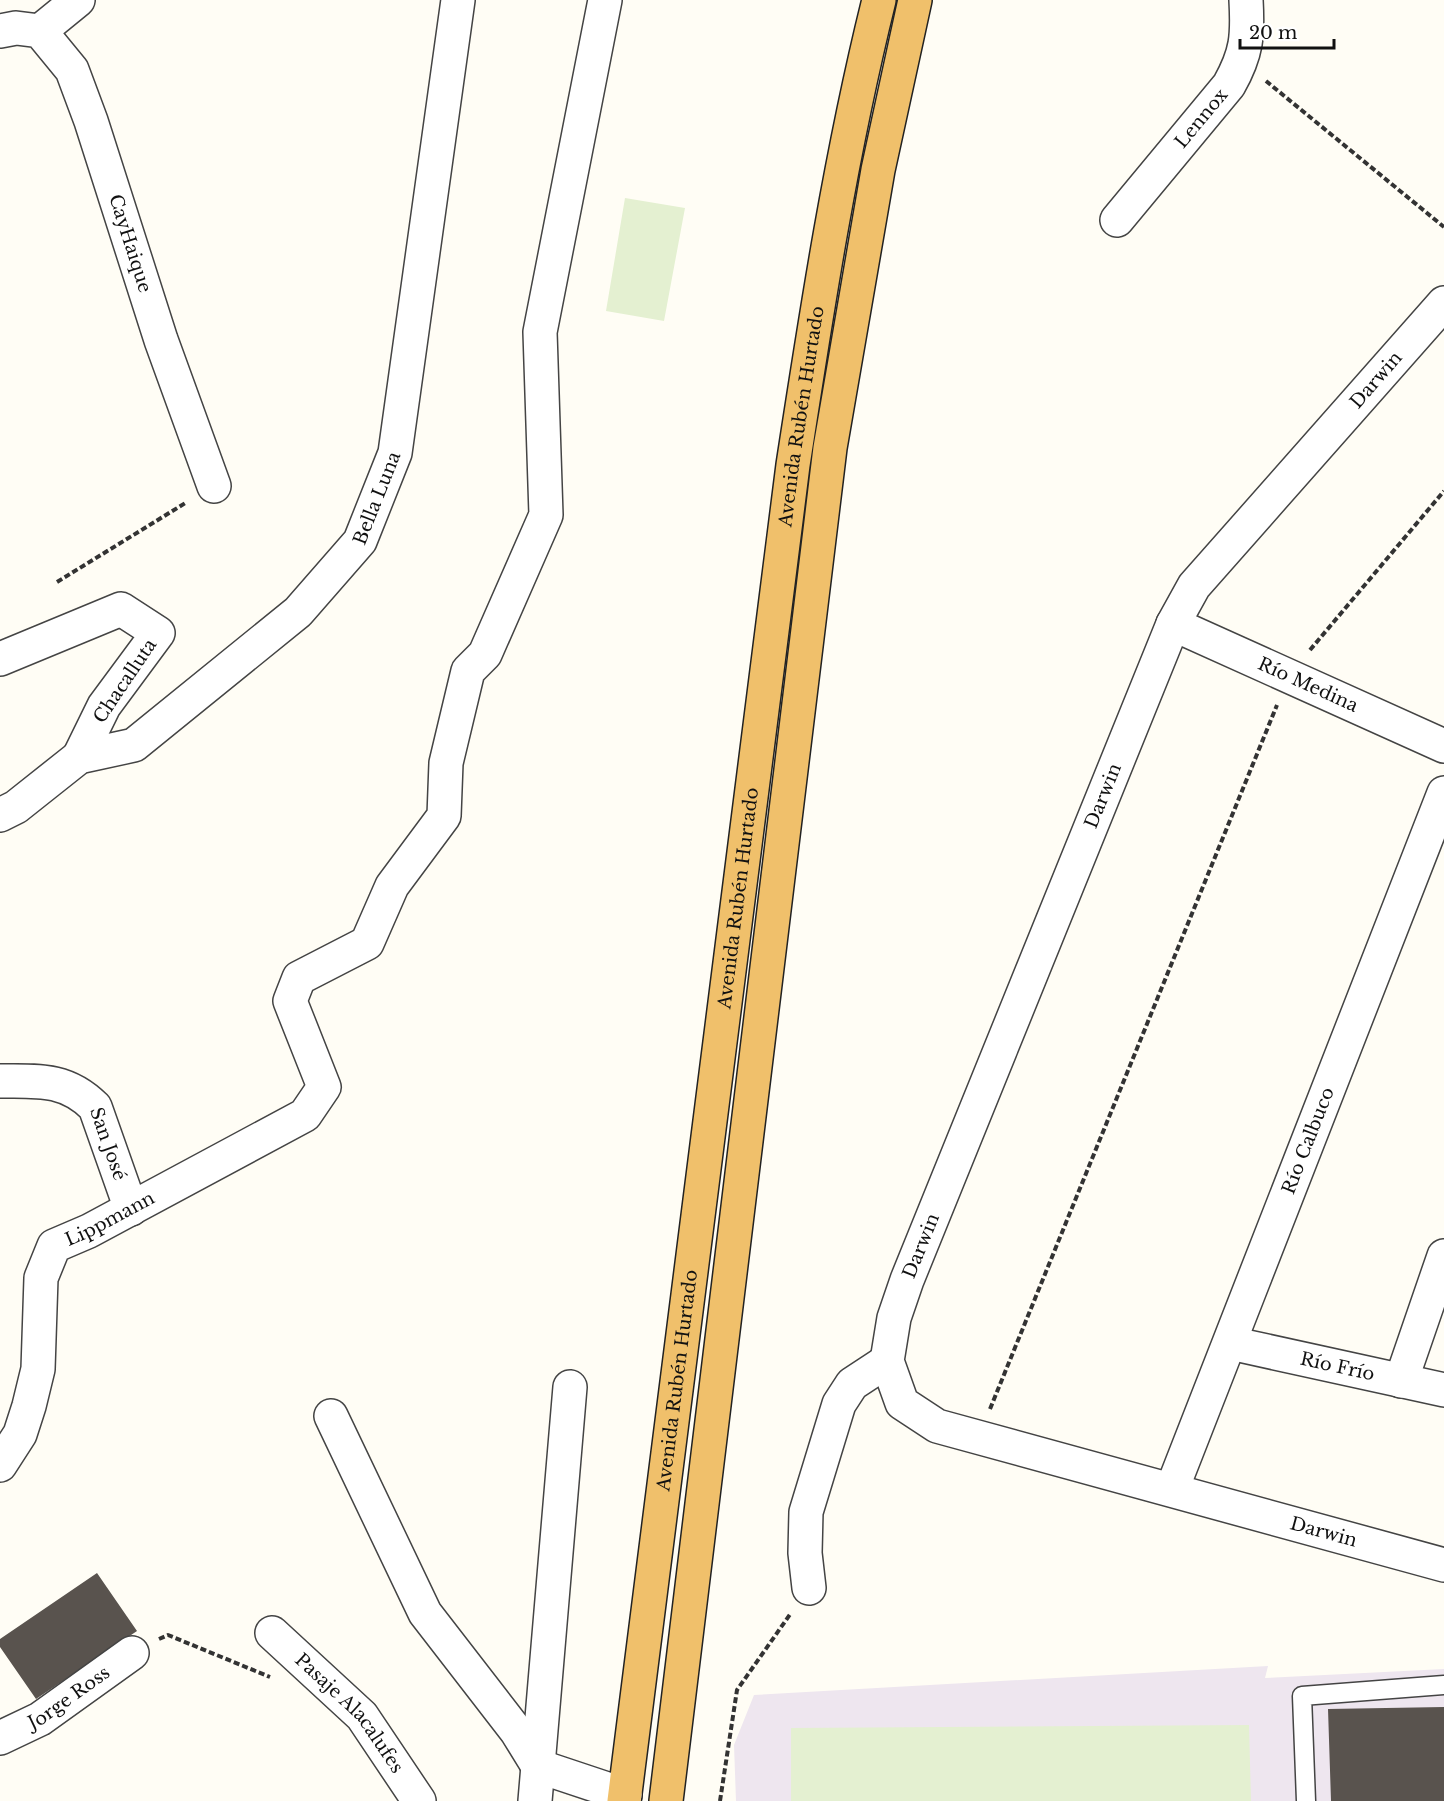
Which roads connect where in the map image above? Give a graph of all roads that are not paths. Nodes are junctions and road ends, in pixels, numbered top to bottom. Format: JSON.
{"nodes":[{"id":1,"x":78,"y":0,"type":"edge"},
{"id":2,"x":458,"y":0,"type":"edge"},
{"id":3,"x":605,"y":0,"type":"edge"},
{"id":4,"x":879,"y":0,"type":"edge"},
{"id":5,"x":915,"y":0,"type":"edge"},
{"id":6,"x":1246,"y":0,"type":"edge"},
{"id":7,"x":19,"y":30,"type":"edge"},
{"id":8,"x":1117,"y":220,"type":"dead end"},
{"id":9,"x":1444,"y":303,"type":"edge"},
{"id":10,"x":214,"y":486,"type":"road end"},
{"id":11,"x":1173,"y":624,"type":"junction"},
{"id":12,"x":0,"y":659,"type":"edge"},
{"id":13,"x":1444,"y":746,"type":"edge"},
{"id":14,"x":79,"y":757,"type":"junction"},
{"id":15,"x":1444,"y":793,"type":"edge"},
{"id":16,"x":0,"y":815,"type":"edge"},
{"id":17,"x":0,"y":1081,"type":"edge"},
{"id":18,"x":131,"y":1209,"type":"junction"},
{"id":19,"x":1444,"y":1256,"type":"edge"},
{"id":20,"x":1230,"y":1343,"type":"junction"},
{"id":21,"x":887,"y":1361,"type":"junction"},
{"id":22,"x":1401,"y":1381,"type":"junction"},
{"id":23,"x":570,"y":1387,"type":"dead end"},
{"id":24,"x":1444,"y":1390,"type":"edge"},
{"id":25,"x":331,"y":1416,"type":"dead end"},
{"id":26,"x":0,"y":1465,"type":"edge"},
{"id":27,"x":1172,"y":1489,"type":"junction"},
{"id":28,"x":1444,"y":1565,"type":"edge"},
{"id":29,"x":809,"y":1588,"type":"road end"},
{"id":30,"x":272,"y":1633,"type":"dead end"},
{"id":31,"x":132,"y":1653,"type":"road end"},
{"id":32,"x":1444,"y":1685,"type":"edge"},
{"id":33,"x":0,"y":1738,"type":"edge"},
{"id":34,"x":671,"y":1763,"type":"junction"},
{"id":35,"x":538,"y":1766,"type":"junction"},
{"id":36,"x":625,"y":1798,"type":"edge"},
{"id":37,"x":419,"y":1801,"type":"edge"},
{"id":38,"x":535,"y":1801,"type":"edge"},
{"id":39,"x":666,"y":1801,"type":"edge"},
{"id":40,"x":674,"y":1801,"type":"edge"},
{"id":41,"x":1306,"y":1801,"type":"edge"}],
"edges":[{"from":1,"to":7,"type":"street"},
{"from":2,"to":14,"type":"street","name":"Bella Luna"},
{"from":3,"to":18,"type":"street","name":"Lippmann"},
{"from":4,"to":36,"type":"highway","name":"Avenida Rubén Hurtado"},
{"from":5,"to":34,"type":"highway","name":"Avenida Rubén Hurtado"},
{"from":6,"to":8,"type":"street","name":"Lennox"},
{"from":7,"to":10,"type":"street","name":"CayHaique"},
{"from":9,"to":11,"type":"street","name":"Darwin"},
{"from":11,"to":13,"type":"street","name":"Río Medina"},
{"from":11,"to":21,"type":"street","name":"Darwin"},
{"from":12,"to":14,"type":"street","name":"Chacalluta"},
{"from":14,"to":16,"type":"street","name":"Bella Luna"},
{"from":15,"to":20,"type":"street","name":"Río Calbuco"},
{"from":17,"to":18,"type":"street","name":"San José"},
{"from":18,"to":26,"type":"street","name":"Lippmann"},
{"from":19,"to":22,"type":"street"},
{"from":20,"to":22,"type":"street","name":"Río Frío"},
{"from":20,"to":27,"type":"street","name":"Río Calbuco"},
{"from":21,"to":27,"type":"street","name":"Darwin"},
{"from":21,"to":29,"type":"street"},
{"from":22,"to":24,"type":"street","name":"Río Frío"},
{"from":23,"to":35,"type":"street"},
{"from":25,"to":35,"type":"street"},
{"from":27,"to":28,"type":"street","name":"Darwin"},
{"from":30,"to":37,"type":"street","name":"Pasaje Alacalufes"},
{"from":31,"to":33,"type":"street","name":"Jorge Ross"},
{"from":32,"to":41,"type":"lane"},
{"from":34,"to":39,"type":"highway","name":"Avenida Rubén Hurtado"},
{"from":34,"to":40,"type":"highway"},
{"from":35,"to":36,"type":"street"},
{"from":35,"to":38,"type":"street"}]}
